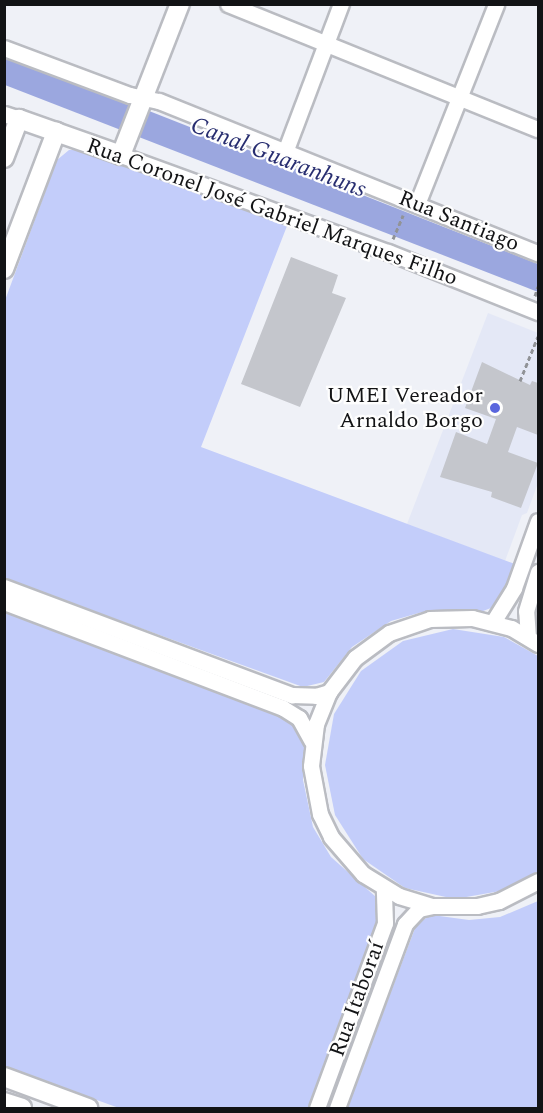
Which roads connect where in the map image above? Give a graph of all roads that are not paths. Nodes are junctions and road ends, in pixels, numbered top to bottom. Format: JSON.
{"nodes":[{"id":1,"x":180,"y":4,"type":"edge"},
{"id":2,"x":228,"y":4,"type":"edge"},
{"id":3,"x":340,"y":4,"type":"edge"},
{"id":4,"x":496,"y":4,"type":"edge"},
{"id":5,"x":326,"y":44,"type":"junction"},
{"id":6,"x":4,"y":48,"type":"edge"},
{"id":7,"x":460,"y":97,"type":"junction"},
{"id":8,"x":142,"y":104,"type":"junction"},
{"id":9,"x":12,"y":116,"type":"edge"},
{"id":10,"x":538,"y":129,"type":"edge"},
{"id":11,"x":56,"y":132,"type":"junction"},
{"id":12,"x":123,"y":150,"type":"junction"},
{"id":13,"x":285,"y":152,"type":"junction"},
{"id":14,"x":4,"y":158,"type":"edge"},
{"id":15,"x":411,"y":205,"type":"junction"},
{"id":16,"x":538,"y":253,"type":"edge"},
{"id":17,"x":4,"y":269,"type":"edge"},
{"id":18,"x":538,"y":312,"type":"edge"},
{"id":19,"x":538,"y":521,"type":"edge"},
{"id":20,"x":538,"y":572,"type":"edge"},
{"id":21,"x":4,"y":587,"type":"edge"},
{"id":22,"x":4,"y":602,"type":"edge"},
{"id":23,"x":493,"y":622,"type":"junction"},
{"id":24,"x":533,"y":641,"type":"edge"},
{"id":25,"x":329,"y":692,"type":"junction"},
{"id":26,"x":312,"y":741,"type":"junction"},
{"id":27,"x":538,"y":881,"type":"edge"},
{"id":28,"x":384,"y":888,"type":"junction"},
{"id":29,"x":432,"y":906,"type":"junction"},
{"id":30,"x":4,"y":1077,"type":"edge"},
{"id":31,"x":4,"y":1102,"type":"edge"},
{"id":32,"x":58,"y":1103,"type":"edge"},
{"id":33,"x":22,"y":1108,"type":"edge"},
{"id":34,"x":88,"y":1108,"type":"edge"},
{"id":35,"x":317,"y":1108,"type":"edge"},
{"id":36,"x":337,"y":1108,"type":"edge"}],
"edges":[{"from":1,"to":8,"type":"street"},
{"from":2,"to":5,"type":"street"},
{"from":3,"to":5,"type":"street"},
{"from":4,"to":7,"type":"street"},
{"from":5,"to":7,"type":"street"},
{"from":5,"to":13,"type":"street"},
{"from":6,"to":8,"type":"street","name":"Rua Santiago"},
{"from":7,"to":10,"type":"street"},
{"from":7,"to":15,"type":"street"},
{"from":8,"to":12,"type":"street"},
{"from":8,"to":13,"type":"street","name":"Rua Santiago"},
{"from":9,"to":11,"type":"street","name":"Rua Coronel José Gabriel Marques Filho"},
{"from":9,"to":14,"type":"street"},
{"from":11,"to":12,"type":"street","name":"Rua Coronel José Gabriel Marques Filho"},
{"from":11,"to":17,"type":"street"},
{"from":12,"to":18,"type":"street","name":"Rua Coronel José Gabriel Marques Filho"},
{"from":13,"to":15,"type":"street","name":"Rua Santiago"},
{"from":15,"to":16,"type":"street","name":"Rua Santiago"},
{"from":19,"to":23,"type":"street"},
{"from":20,"to":24,"type":"street"},
{"from":21,"to":25,"type":"street"},
{"from":22,"to":26,"type":"street"},
{"from":23,"to":24,"type":"street"},
{"from":23,"to":25,"type":"street"},
{"from":25,"to":26,"type":"street"},
{"from":26,"to":28,"type":"street"},
{"from":27,"to":29,"type":"street"},
{"from":28,"to":29,"type":"street"},
{"from":28,"to":35,"type":"street","name":"Rua Itaboraí"},
{"from":29,"to":36,"type":"street","name":"Rua Itaboraí"},
{"from":30,"to":32,"type":"street"},
{"from":31,"to":33,"type":"street"},
{"from":32,"to":34,"type":"street"}]}
